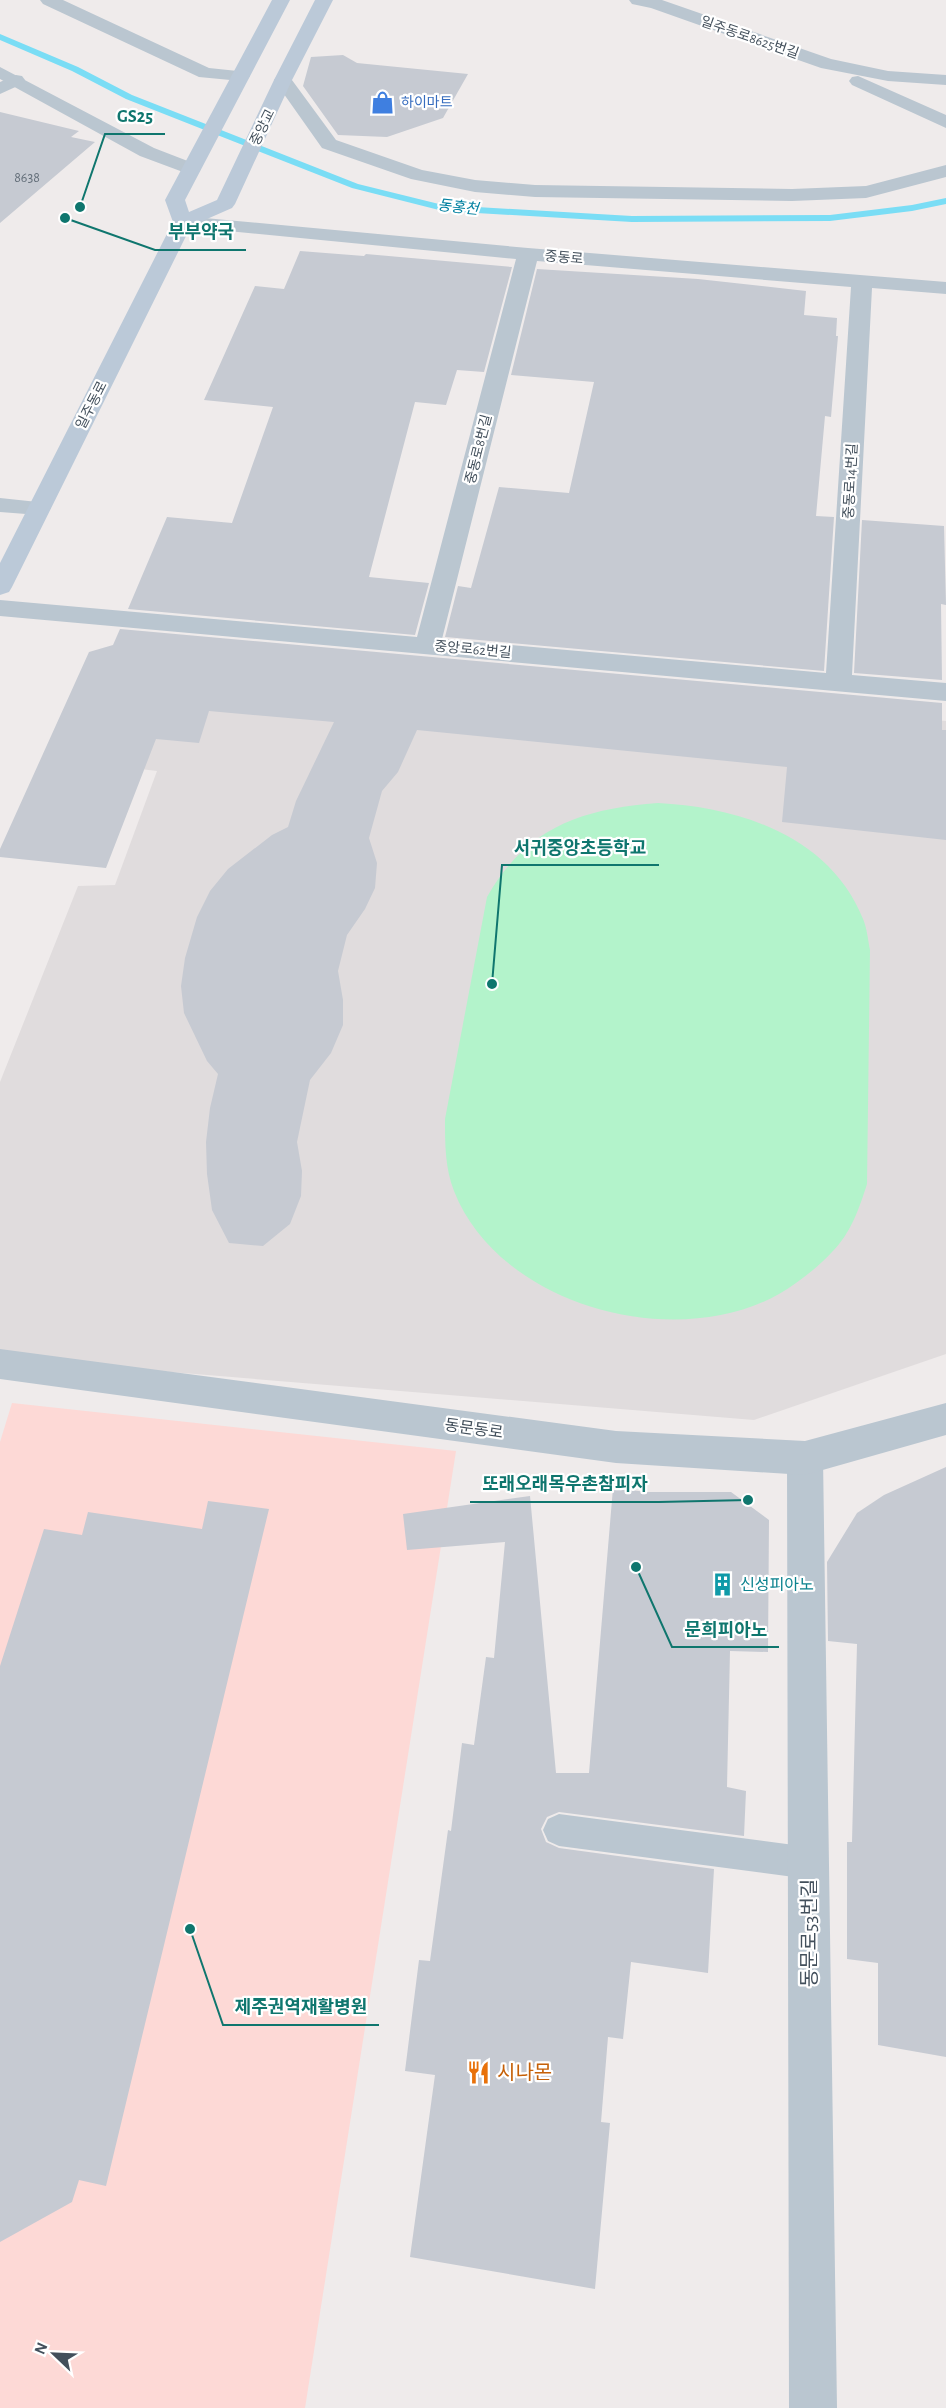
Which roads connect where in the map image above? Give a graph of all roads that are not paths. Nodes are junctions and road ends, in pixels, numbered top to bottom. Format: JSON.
{"nodes":[{"id":1,"x":49,"y":0,"type":"edge"},
{"id":2,"x":281,"y":0,"type":"edge"},
{"id":3,"x":324,"y":0,"type":"edge"},
{"id":4,"x":638,"y":0,"type":"edge"},
{"id":5,"x":827,"y":64,"type":"junction"},
{"id":6,"x":5,"y":80,"type":"edge"},
{"id":7,"x":946,"y":80,"type":"edge"},
{"id":8,"x":237,"y":84,"type":"junction"},
{"id":9,"x":279,"y":89,"type":"junction"},
{"id":10,"x":946,"y":122,"type":"edge"},
{"id":11,"x":190,"y":169,"type":"junction"},
{"id":12,"x":946,"y":171,"type":"edge"},
{"id":13,"x":183,"y":222,"type":"junction"},
{"id":14,"x":528,"y":254,"type":"junction"},
{"id":15,"x":862,"y":281,"type":"junction"},
{"id":16,"x":946,"y":288,"type":"edge"},
{"id":17,"x":0,"y":505,"type":"edge"},
{"id":18,"x":39,"y":508,"type":"junction"},
{"id":19,"x":0,"y":587,"type":"edge"},
{"id":20,"x":0,"y":608,"type":"edge"},
{"id":21,"x":428,"y":645,"type":"junction"},
{"id":22,"x":839,"y":681,"type":"junction"},
{"id":23,"x":946,"y":692,"type":"edge"},
{"id":24,"x":0,"y":1364,"type":"edge"},
{"id":25,"x":946,"y":1419,"type":"edge"},
{"id":26,"x":805,"y":1458,"type":"junction"},
{"id":27,"x":559,"y":1830,"type":"dead end"},
{"id":28,"x":809,"y":1863,"type":"junction"},
{"id":29,"x":813,"y":2408,"type":"edge"}],
"edges":[{"from":1,"to":8,"type":"street"},
{"from":2,"to":8,"type":"main road"},
{"from":3,"to":9,"type":"main road"},
{"from":4,"to":5,"type":"street","name":"일주동로8625번길"},
{"from":5,"to":7,"type":"street","name":"일주동로8625번길"},
{"from":5,"to":10,"type":"street","name":"일주동로8625번길"},
{"from":6,"to":11,"type":"street"},
{"from":8,"to":11,"type":"main road"},
{"from":9,"to":12,"type":"street"},
{"from":9,"to":13,"type":"main road","name":"중앙교"},
{"from":11,"to":13,"type":"main road"},
{"from":13,"to":14,"type":"street","name":"중동로"},
{"from":13,"to":18,"type":"main road","name":"일주동로"},
{"from":14,"to":15,"type":"street","name":"중동로"},
{"from":14,"to":21,"type":"street","name":"중동로8번길"},
{"from":15,"to":16,"type":"street","name":"중동로"},
{"from":15,"to":22,"type":"street","name":"중동로14번길"},
{"from":17,"to":18,"type":"street"},
{"from":18,"to":19,"type":"main road","name":"일주동로"},
{"from":20,"to":21,"type":"street","name":"중앙로62번길"},
{"from":21,"to":22,"type":"street","name":"중앙로62번길"},
{"from":22,"to":23,"type":"street","name":"중앙로62번길"},
{"from":24,"to":26,"type":"street","name":"동문동로"},
{"from":25,"to":26,"type":"street","name":"동문동로"},
{"from":26,"to":28,"type":"street","name":"동문로53번길"},
{"from":27,"to":28,"type":"lane"},
{"from":28,"to":29,"type":"street","name":"동문로53번길"}]}
